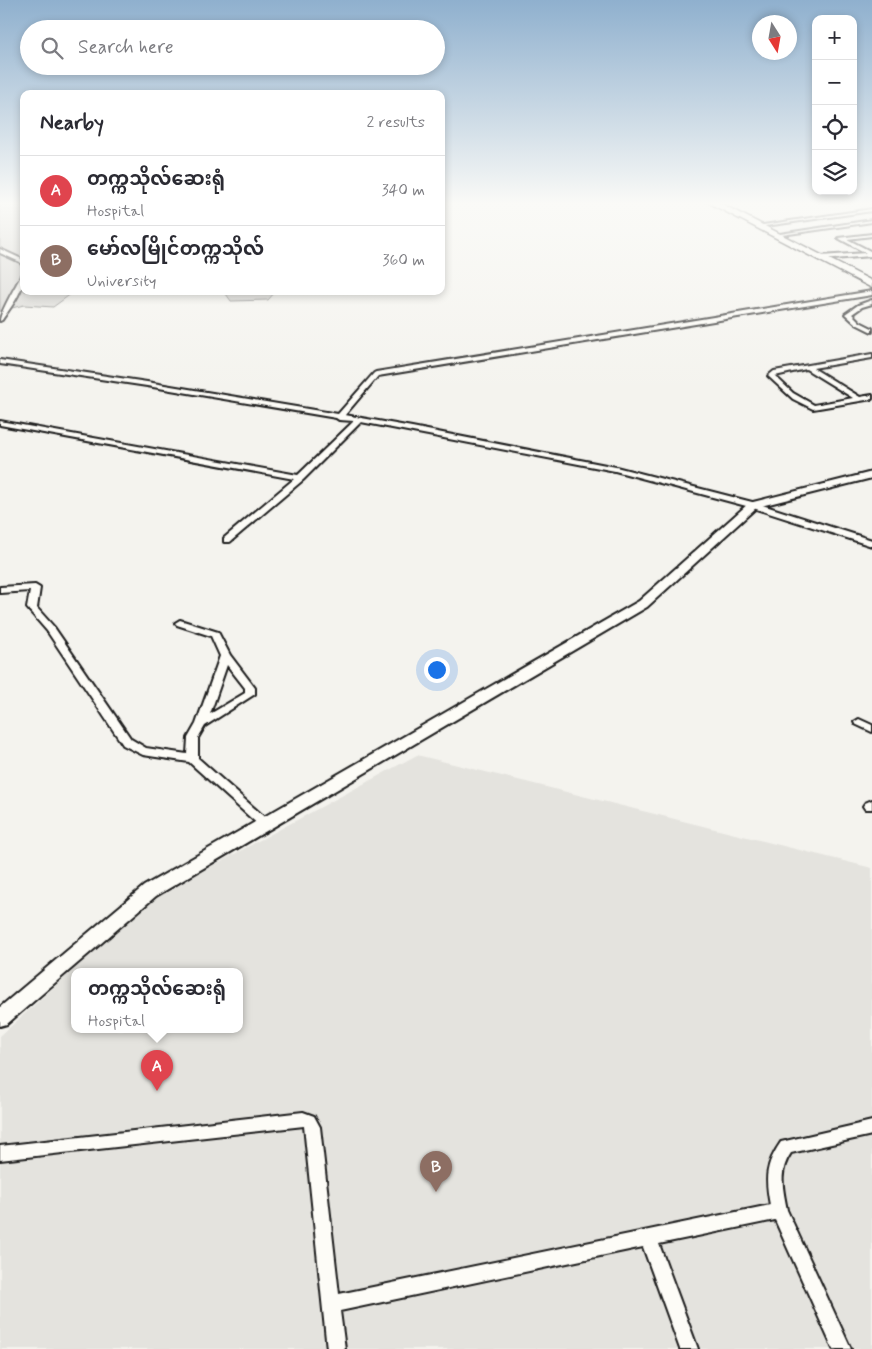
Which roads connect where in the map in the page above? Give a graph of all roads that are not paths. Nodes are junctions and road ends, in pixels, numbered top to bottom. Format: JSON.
{"nodes":[{"id":1,"x":833,"y":265,"type":"edge"},
{"id":2,"x":20,"y":284,"type":"edge"},
{"id":3,"x":872,"y":285,"type":"edge"},
{"id":4,"x":872,"y":293,"type":"edge"},
{"id":5,"x":872,"y":302,"type":"edge"},
{"id":6,"x":0,"y":319,"type":"edge"},
{"id":7,"x":872,"y":330,"type":"edge"},
{"id":8,"x":872,"y":356,"type":"edge"},
{"id":9,"x":0,"y":362,"type":"edge"},
{"id":10,"x":807,"y":367,"type":"junction"},
{"id":11,"x":872,"y":397,"type":"edge"},
{"id":12,"x":859,"y":399,"type":"junction"},
{"id":13,"x":339,"y":418,"type":"junction"},
{"id":14,"x":358,"y":421,"type":"junction"},
{"id":15,"x":0,"y":423,"type":"edge"},
{"id":16,"x":872,"y":475,"type":"edge"},
{"id":17,"x":300,"y":478,"type":"junction"},
{"id":18,"x":753,"y":505,"type":"junction"},
{"id":19,"x":227,"y":540,"type":"dead end"},
{"id":20,"x":872,"y":543,"type":"edge"},
{"id":21,"x":0,"y":590,"type":"edge"},
{"id":22,"x":180,"y":622,"type":"dead end"},
{"id":23,"x":225,"y":656,"type":"junction"},
{"id":24,"x":859,"y":722,"type":"dead end"},
{"id":25,"x":201,"y":724,"type":"junction"},
{"id":26,"x":872,"y":729,"type":"edge"},
{"id":27,"x":192,"y":759,"type":"junction"},
{"id":28,"x":266,"y":825,"type":"junction"},
{"id":29,"x":0,"y":1018,"type":"edge"},
{"id":30,"x":872,"y":1128,"type":"edge"},
{"id":31,"x":0,"y":1153,"type":"edge"},
{"id":32,"x":779,"y":1211,"type":"junction"},
{"id":33,"x":648,"y":1238,"type":"junction"},
{"id":34,"x":331,"y":1304,"type":"junction"},
{"id":35,"x":336,"y":1349,"type":"edge"},
{"id":36,"x":689,"y":1349,"type":"edge"},
{"id":37,"x":842,"y":1349,"type":"edge"}],
"edges":[{"from":1,"to":3,"type":"highway"},
{"from":2,"to":6,"type":"street"},
{"from":4,"to":13,"type":"street"},
{"from":5,"to":7,"type":"street"},
{"from":8,"to":10,"type":"street"},
{"from":9,"to":13,"type":"street"},
{"from":10,"to":12,"type":"street"},
{"from":10,"to":12,"type":"street"},
{"from":11,"to":12,"type":"street"},
{"from":13,"to":14,"type":"street"},
{"from":14,"to":17,"type":"street"},
{"from":14,"to":18,"type":"street"},
{"from":15,"to":17,"type":"street"},
{"from":16,"to":18,"type":"main road"},
{"from":17,"to":19,"type":"street"},
{"from":18,"to":20,"type":"street"},
{"from":18,"to":28,"type":"main road"},
{"from":21,"to":27,"type":"street"},
{"from":22,"to":23,"type":"street"},
{"from":23,"to":25,"type":"street"},
{"from":23,"to":25,"type":"street"},
{"from":24,"to":26,"type":"street"},
{"from":25,"to":27,"type":"street"},
{"from":27,"to":28,"type":"street"},
{"from":28,"to":29,"type":"main road"},
{"from":30,"to":32,"type":"street"},
{"from":31,"to":34,"type":"street"},
{"from":32,"to":33,"type":"street"},
{"from":32,"to":37,"type":"street"},
{"from":33,"to":34,"type":"street"},
{"from":33,"to":36,"type":"street"},
{"from":34,"to":35,"type":"street"}]}
